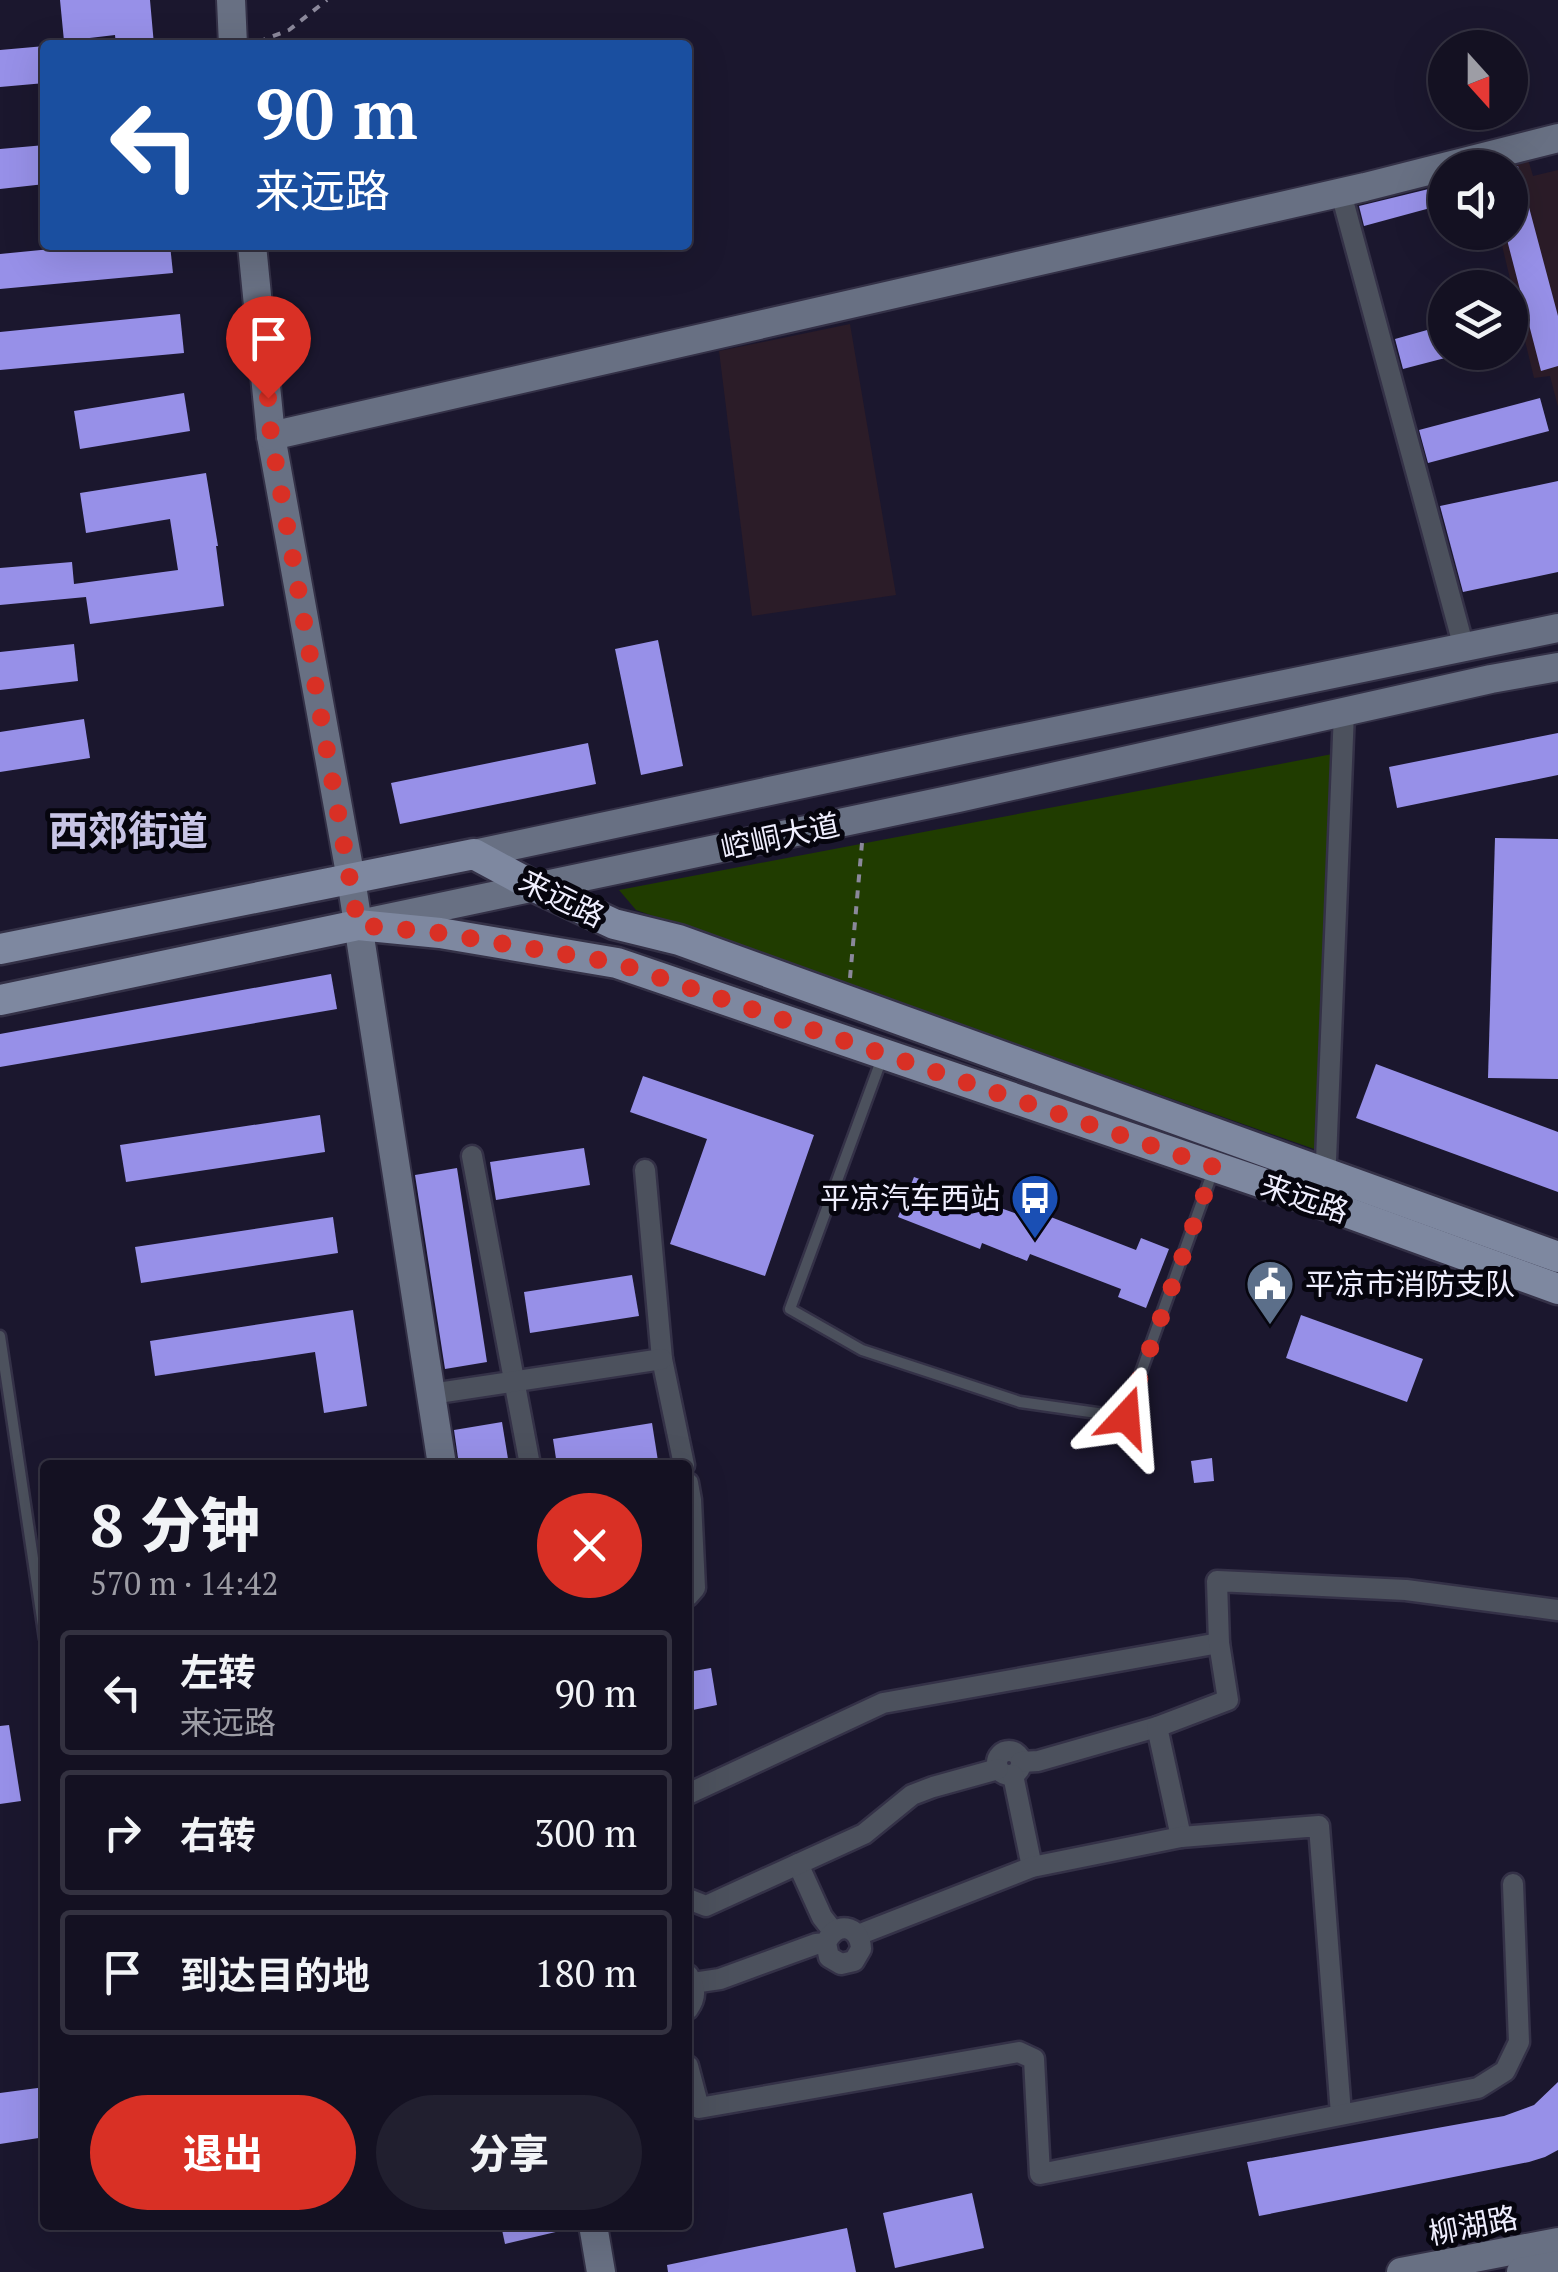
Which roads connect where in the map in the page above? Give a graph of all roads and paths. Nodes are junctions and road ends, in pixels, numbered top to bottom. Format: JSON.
{"nodes":[{"id":1,"x":232,"y":0,"type":"edge"},
{"id":2,"x":327,"y":0,"type":"edge"},
{"id":3,"x":233,"y":40,"type":"edge"},
{"id":4,"x":262,"y":40,"type":"edge"},
{"id":5,"x":1558,"y":138,"type":"edge"},
{"id":6,"x":1342,"y":193,"type":"junction"},
{"id":7,"x":252,"y":250,"type":"edge"},
{"id":8,"x":271,"y":436,"type":"junction"},
{"id":9,"x":1558,"y":628,"type":"edge"},
{"id":10,"x":1464,"y":648,"type":"junction"},
{"id":11,"x":1558,"y":667,"type":"edge"},
{"id":12,"x":1344,"y":712,"type":"junction"},
{"id":13,"x":864,"y":818,"type":"junction"},
{"id":14,"x":474,"y":854,"type":"junction"},
{"id":15,"x":351,"y":878,"type":"junction"},
{"id":16,"x":535,"y":887,"type":"junction"},
{"id":17,"x":358,"y":925,"type":"junction"},
{"id":18,"x":0,"y":949,"type":"edge"},
{"id":19,"x":0,"y":1000,"type":"edge"},
{"id":20,"x":847,"y":1000,"type":"junction"},
{"id":21,"x":884,"y":1054,"type":"junction"},
{"id":22,"x":472,"y":1156,"type":"dead end"},
{"id":23,"x":1214,"y":1167,"type":"junction"},
{"id":24,"x":645,"y":1170,"type":"dead end"},
{"id":25,"x":1326,"y":1173,"type":"junction"},
{"id":26,"x":1324,"y":1204,"type":"junction"},
{"id":27,"x":1558,"y":1257,"type":"edge"},
{"id":28,"x":1558,"y":1288,"type":"edge"},
{"id":29,"x":0,"y":1336,"type":"edge"},
{"id":30,"x":662,"y":1359,"type":"junction"},
{"id":31,"x":514,"y":1383,"type":"junction"},
{"id":32,"x":431,"y":1394,"type":"junction"},
{"id":33,"x":441,"y":1460,"type":"edge"},
{"id":34,"x":529,"y":1460,"type":"edge"},
{"id":35,"x":683,"y":1460,"type":"edge"},
{"id":36,"x":692,"y":1518,"type":"edge"},
{"id":37,"x":692,"y":1592,"type":"edge"},
{"id":38,"x":40,"y":1605,"type":"edge"},
{"id":39,"x":1558,"y":1610,"type":"edge"},
{"id":40,"x":1219,"y":1643,"type":"junction"},
{"id":41,"x":1157,"y":1727,"type":"junction"},
{"id":42,"x":1011,"y":1769,"type":"junction"},
{"id":43,"x":692,"y":1792,"type":"edge"},
{"id":44,"x":1181,"y":1837,"type":"junction"},
{"id":45,"x":798,"y":1864,"type":"junction"},
{"id":46,"x":1032,"y":1867,"type":"junction"},
{"id":47,"x":1514,"y":1884,"type":"dead end"},
{"id":48,"x":692,"y":1901,"type":"edge"},
{"id":49,"x":858,"y":1935,"type":"junction"},
{"id":50,"x":829,"y":1937,"type":"junction"},
{"id":51,"x":692,"y":1978,"type":"edge"},
{"id":52,"x":692,"y":2081,"type":"edge"},
{"id":53,"x":1341,"y":2114,"type":"junction"},
{"id":54,"x":594,"y":2230,"type":"edge"},
{"id":55,"x":1558,"y":2242,"type":"edge"},
{"id":56,"x":1558,"y":2265,"type":"edge"},
{"id":57,"x":601,"y":2272,"type":"edge"},
{"id":58,"x":1401,"y":2272,"type":"edge"},
{"id":59,"x":1521,"y":2272,"type":"edge"}],
"edges":[{"from":1,"to":3,"type":"main road"},
{"from":2,"to":4,"type":"path"},
{"from":5,"to":6,"type":"main road"},
{"from":6,"to":8,"type":"main road"},
{"from":6,"to":10,"type":"street"},
{"from":7,"to":8,"type":"main road"},
{"from":8,"to":15,"type":"main road"},
{"from":9,"to":10,"type":"main road","name":"崆峒大道"},
{"from":10,"to":14,"type":"main road","name":"崆峒大道"},
{"from":11,"to":12,"type":"main road","name":"崆峒大道"},
{"from":12,"to":13,"type":"main road","name":"崆峒大道"},
{"from":12,"to":25,"type":"street"},
{"from":13,"to":16,"type":"main road","name":"崆峒大道"},
{"from":13,"to":20,"type":"path"},
{"from":14,"to":15,"type":"main road","name":"崆峒大道"},
{"from":14,"to":16,"type":"main road","name":"来远路"},
{"from":15,"to":17,"type":"main road"},
{"from":15,"to":18,"type":"main road","name":"崆峒大道"},
{"from":16,"to":17,"type":"main road","name":"崆峒大道"},
{"from":16,"to":20,"type":"main road","name":"来远路"},
{"from":17,"to":19,"type":"main road","name":"崆峒大道"},
{"from":17,"to":21,"type":"main road","name":"来远路"},
{"from":17,"to":32,"type":"main road"},
{"from":20,"to":25,"type":"main road","name":"来远路"},
{"from":21,"to":23,"type":"main road","name":"来远路"},
{"from":21,"to":23,"type":"lane"},
{"from":22,"to":31,"type":"street"},
{"from":23,"to":26,"type":"main road","name":"来远路"},
{"from":24,"to":30,"type":"street"},
{"from":25,"to":26,"type":"street"},
{"from":25,"to":27,"type":"main road","name":"来远路"},
{"from":26,"to":28,"type":"main road","name":"来远路"},
{"from":29,"to":38,"type":"lane"},
{"from":30,"to":31,"type":"street"},
{"from":30,"to":35,"type":"street"},
{"from":31,"to":32,"type":"street"},
{"from":31,"to":34,"type":"street"},
{"from":32,"to":33,"type":"main road"},
{"from":36,"to":37,"type":"street"},
{"from":39,"to":40,"type":"street"},
{"from":40,"to":41,"type":"street"},
{"from":40,"to":43,"type":"street"},
{"from":41,"to":42,"type":"street"},
{"from":41,"to":44,"type":"street"},
{"from":42,"to":45,"type":"street"},
{"from":42,"to":46,"type":"street"},
{"from":44,"to":46,"type":"street"},
{"from":44,"to":53,"type":"street"},
{"from":45,"to":48,"type":"street"},
{"from":45,"to":50,"type":"street"},
{"from":46,"to":49,"type":"street"},
{"from":47,"to":53,"type":"street"},
{"from":49,"to":50,"type":"street"},
{"from":49,"to":50,"type":"street"},
{"from":50,"to":51,"type":"street"},
{"from":52,"to":53,"type":"street"},
{"from":54,"to":57,"type":"main road"},
{"from":55,"to":58,"type":"main road","name":"柳湖路"},
{"from":56,"to":59,"type":"main road","name":"柳湖路"}]}
